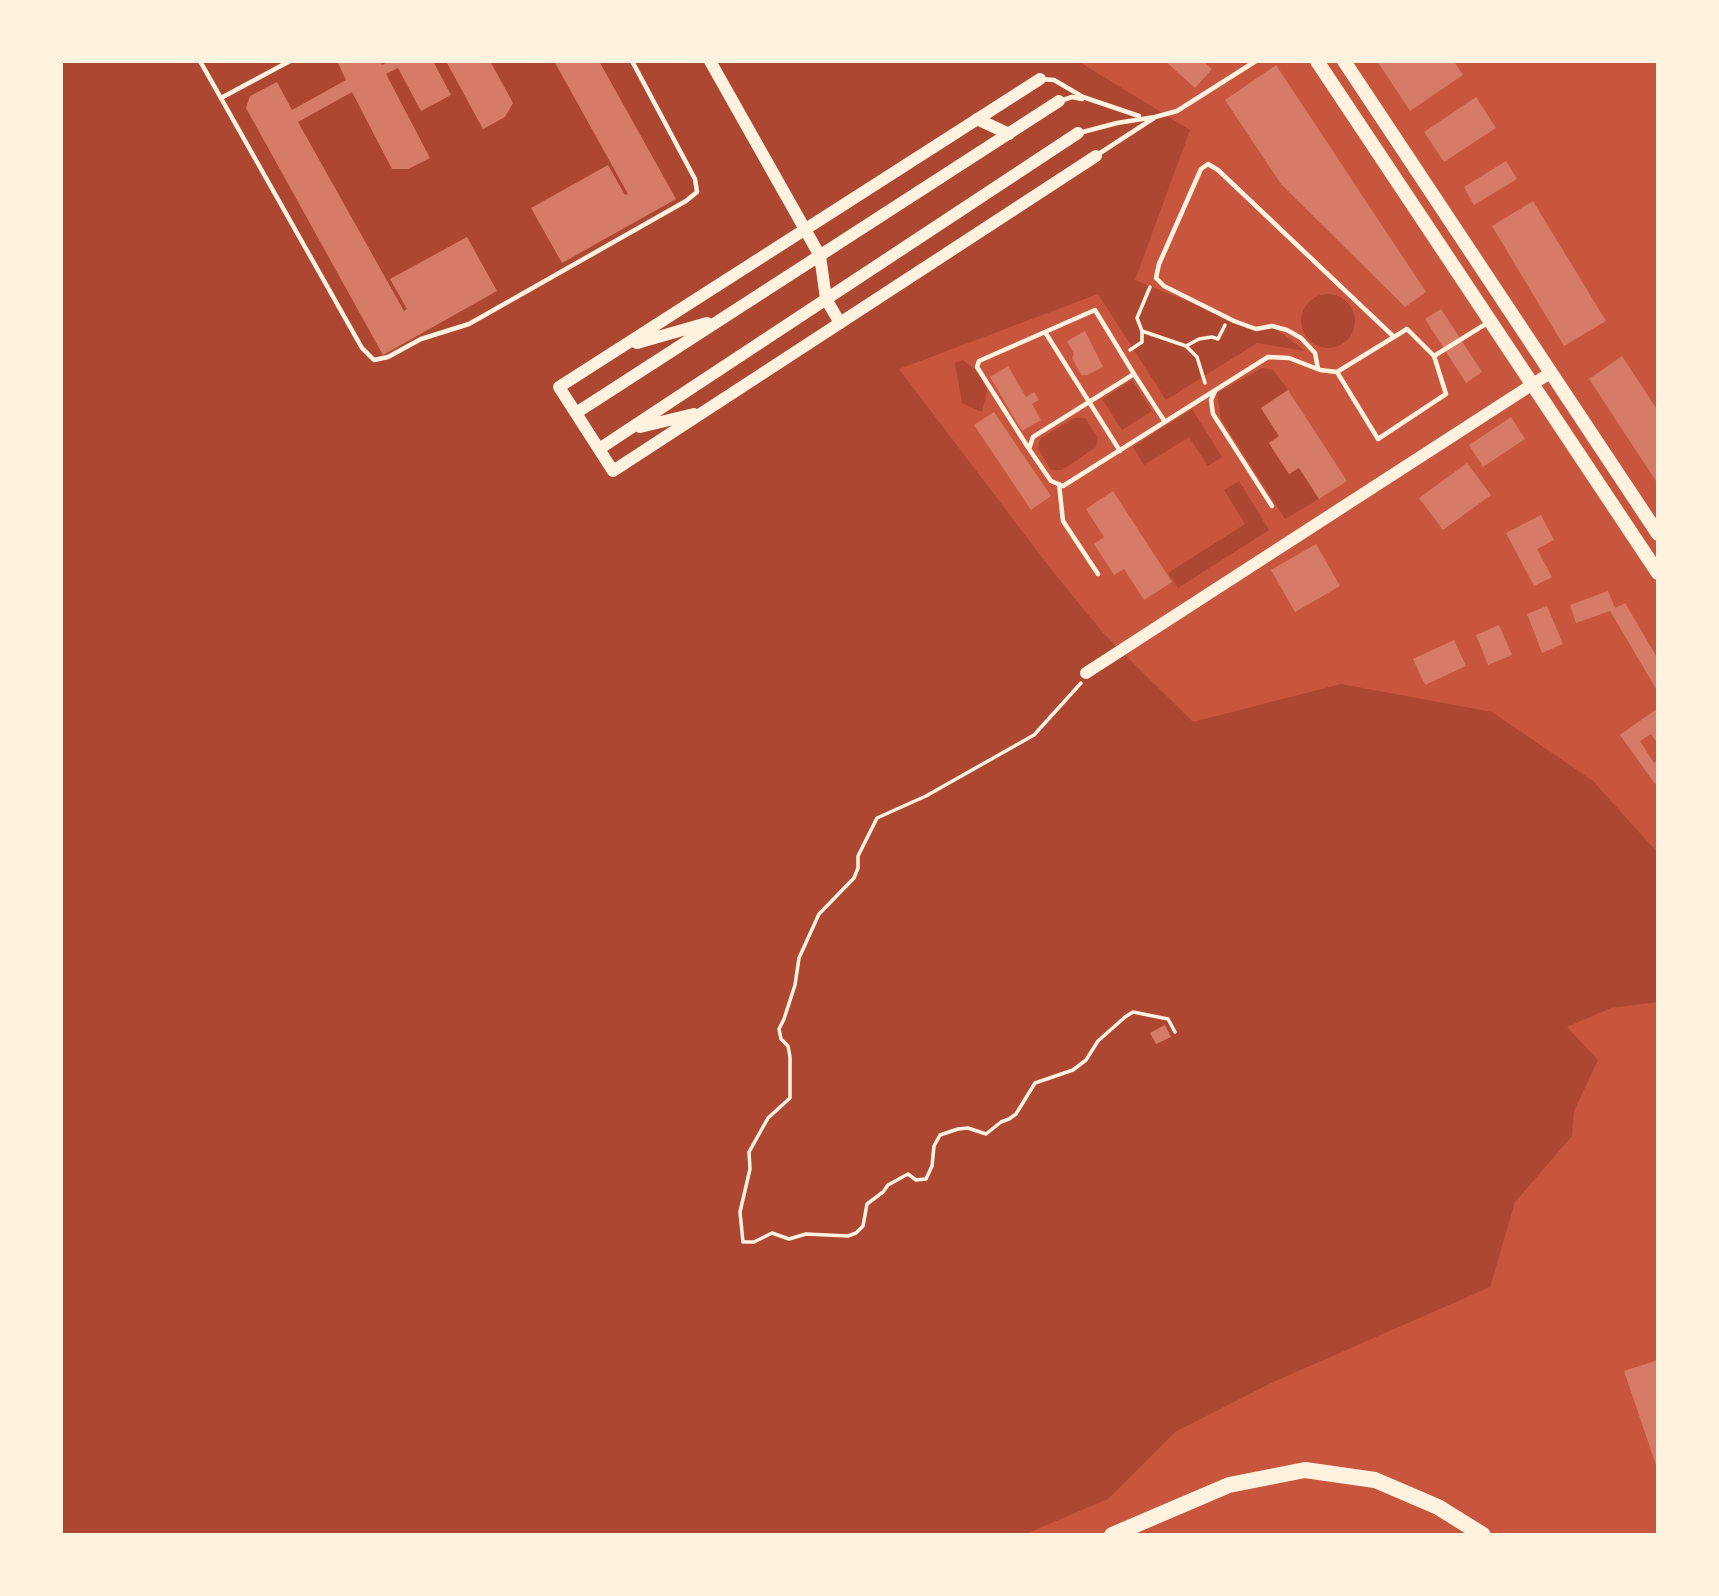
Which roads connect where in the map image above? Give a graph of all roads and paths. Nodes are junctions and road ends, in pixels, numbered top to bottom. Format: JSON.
{"nodes":[{"id":1,"x":201,"y":61,"type":"edge"},
{"id":2,"x":290,"y":61,"type":"edge"},
{"id":3,"x":632,"y":61,"type":"edge"},
{"id":4,"x":710,"y":61,"type":"edge"},
{"id":5,"x":1255,"y":61,"type":"edge"},
{"id":6,"x":1317,"y":61,"type":"edge"},
{"id":7,"x":1344,"y":61,"type":"edge"},
{"id":8,"x":1040,"y":79,"type":"joint"},
{"id":9,"x":221,"y":98,"type":"junction"},
{"id":10,"x":1090,"y":100,"type":"junction"},
{"id":11,"x":1059,"y":101,"type":"joint"},
{"id":12,"x":1155,"y":117,"type":"junction"},
{"id":13,"x":1147,"y":118,"type":"junction"},
{"id":14,"x":977,"y":119,"type":"junction"},
{"id":15,"x":1078,"y":133,"type":"joint"},
{"id":16,"x":1009,"y":134,"type":"junction"},
{"id":17,"x":1096,"y":156,"type":"joint"},
{"id":18,"x":805,"y":229,"type":"junction"},
{"id":19,"x":820,"y":256,"type":"junction"},
{"id":20,"x":1156,"y":278,"type":"junction"},
{"id":21,"x":826,"y":299,"type":"junction"},
{"id":22,"x":1227,"y":317,"type":"junction"},
{"id":23,"x":724,"y":318,"type":"junction"},
{"id":24,"x":1490,"y":321,"type":"junction"},
{"id":25,"x":839,"y":323,"type":"junction"},
{"id":26,"x":1142,"y":331,"type":"junction"},
{"id":27,"x":1045,"y":332,"type":"junction"},
{"id":28,"x":1394,"y":337,"type":"junction"},
{"id":29,"x":1186,"y":346,"type":"junction"},
{"id":30,"x":621,"y":348,"type":"junction"},
{"id":31,"x":1123,"y":356,"type":"junction"},
{"id":32,"x":1434,"y":356,"type":"junction"},
{"id":33,"x":1318,"y":369,"type":"junction"},
{"id":34,"x":1337,"y":372,"type":"junction"},
{"id":35,"x":1550,"y":373,"type":"junction"},
{"id":36,"x":1134,"y":374,"type":"junction"},
{"id":37,"x":1532,"y":384,"type":"junction"},
{"id":38,"x":1216,"y":390,"type":"junction"},
{"id":39,"x":1207,"y":395,"type":"junction"},
{"id":40,"x":1089,"y":401,"type":"junction"},
{"id":41,"x":704,"y":412,"type":"junction"},
{"id":42,"x":576,"y":413,"type":"junction"},
{"id":43,"x":1165,"y":422,"type":"junction"},
{"id":44,"x":617,"y":437,"type":"junction"},
{"id":45,"x":599,"y":449,"type":"junction"},
{"id":46,"x":1029,"y":449,"type":"junction"},
{"id":47,"x":1120,"y":451,"type":"junction"},
{"id":48,"x":1059,"y":484,"type":"junction"},
{"id":49,"x":1272,"y":506,"type":"dead end"},
{"id":50,"x":1658,"y":534,"type":"edge"},
{"id":51,"x":1658,"y":573,"type":"edge"},
{"id":52,"x":1098,"y":574,"type":"dead end"},
{"id":53,"x":1086,"y":673,"type":"joint"},
{"id":54,"x":1175,"y":1032,"type":"dead end"},
{"id":55,"x":1112,"y":1535,"type":"edge"},
{"id":56,"x":1483,"y":1535,"type":"edge"}],
"edges":[{"from":1,"to":9,"type":"lane"},
{"from":2,"to":9,"type":"lane"},
{"from":3,"to":9,"type":"lane"},
{"from":4,"to":18,"type":"main road"},
{"from":5,"to":12,"type":"lane"},
{"from":6,"to":24,"type":"main road"},
{"from":7,"to":35,"type":"main road"},
{"from":8,"to":10,"type":"lane"},
{"from":8,"to":14,"type":"main road"},
{"from":10,"to":11,"type":"lane"},
{"from":10,"to":13,"type":"lane"},
{"from":11,"to":16,"type":"main road"},
{"from":12,"to":13,"type":"lane"},
{"from":12,"to":17,"type":"lane"},
{"from":13,"to":15,"type":"lane"},
{"from":14,"to":16,"type":"main road"},
{"from":14,"to":18,"type":"main road"},
{"from":15,"to":21,"type":"main road"},
{"from":16,"to":19,"type":"main road"},
{"from":17,"to":25,"type":"main road"},
{"from":18,"to":19,"type":"main road"},
{"from":18,"to":30,"type":"main road"},
{"from":19,"to":21,"type":"main road"},
{"from":19,"to":23,"type":"main road"},
{"from":20,"to":22,"type":"lane"},
{"from":20,"to":26,"type":"path"},
{"from":20,"to":28,"type":"lane"},
{"from":21,"to":25,"type":"main road"},
{"from":21,"to":44,"type":"main road"},
{"from":22,"to":29,"type":"path"},
{"from":22,"to":33,"type":"lane"},
{"from":23,"to":30,"type":"main road"},
{"from":23,"to":42,"type":"main road"},
{"from":24,"to":32,"type":"lane"},
{"from":24,"to":37,"type":"main road"},
{"from":25,"to":41,"type":"main road"},
{"from":26,"to":29,"type":"path"},
{"from":26,"to":31,"type":"path"},
{"from":27,"to":31,"type":"lane"},
{"from":27,"to":40,"type":"lane"},
{"from":27,"to":46,"type":"lane"},
{"from":28,"to":32,"type":"lane"},
{"from":28,"to":34,"type":"lane"},
{"from":29,"to":39,"type":"path"},
{"from":30,"to":42,"type":"main road"},
{"from":31,"to":36,"type":"lane"},
{"from":32,"to":34,"type":"lane"},
{"from":33,"to":34,"type":"lane"},
{"from":33,"to":38,"type":"lane"},
{"from":35,"to":37,"type":"main road"},
{"from":35,"to":50,"type":"main road"},
{"from":36,"to":40,"type":"lane"},
{"from":36,"to":43,"type":"lane"},
{"from":37,"to":51,"type":"main road"},
{"from":37,"to":53,"type":"main road"},
{"from":38,"to":39,"type":"lane"},
{"from":38,"to":49,"type":"lane"},
{"from":39,"to":43,"type":"lane"},
{"from":40,"to":46,"type":"lane"},
{"from":40,"to":47,"type":"lane"},
{"from":41,"to":44,"type":"main road"},
{"from":41,"to":45,"type":"main road"},
{"from":42,"to":45,"type":"main road"},
{"from":43,"to":47,"type":"lane"},
{"from":44,"to":45,"type":"main road"},
{"from":46,"to":48,"type":"lane"},
{"from":47,"to":48,"type":"lane"},
{"from":48,"to":52,"type":"lane"},
{"from":53,"to":54,"type":"path"},
{"from":55,"to":56,"type":"highway"}]}
